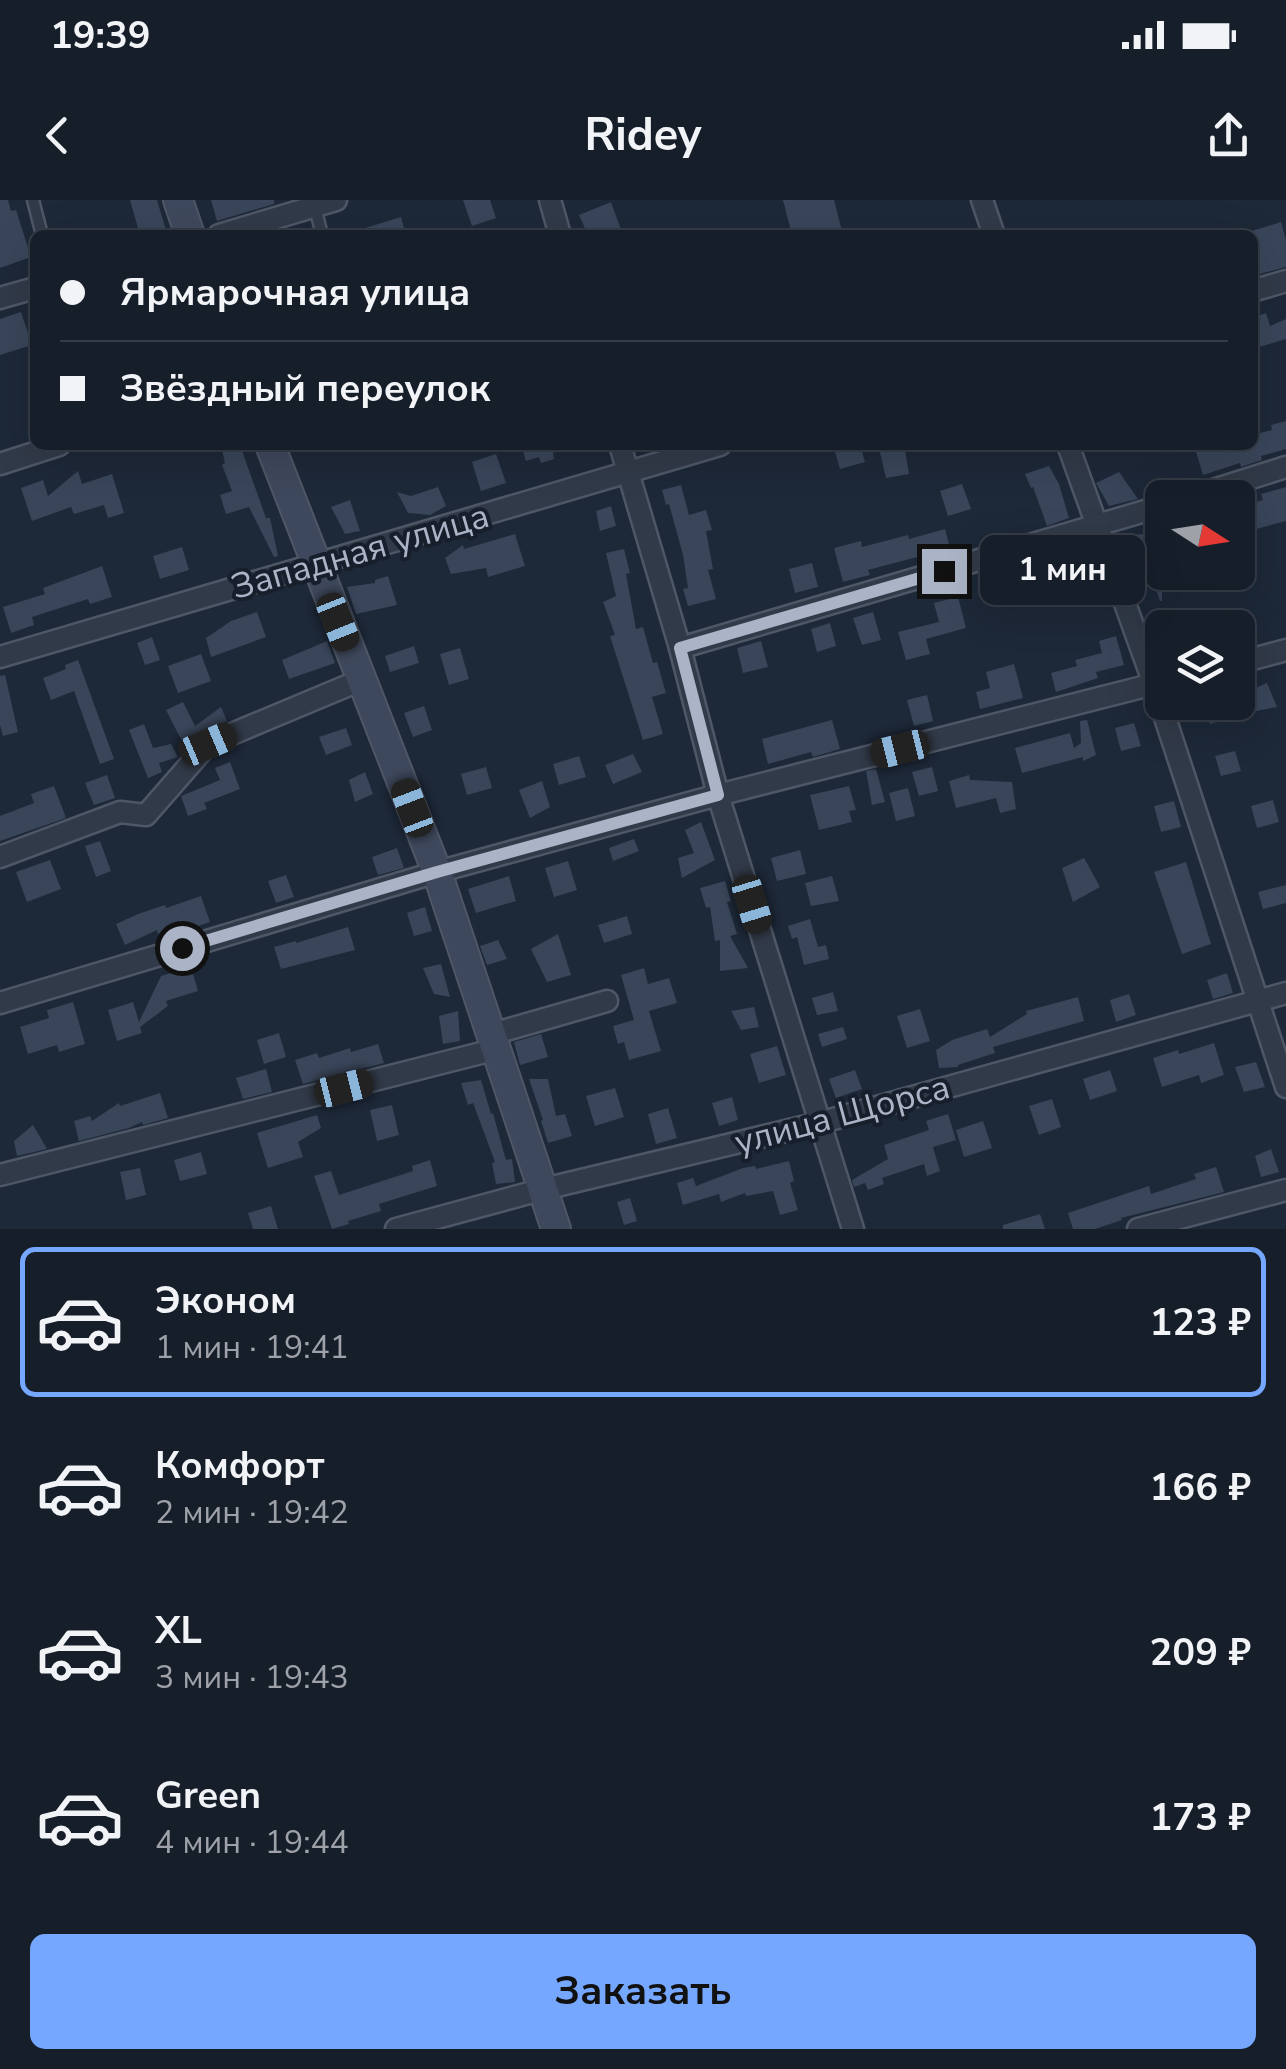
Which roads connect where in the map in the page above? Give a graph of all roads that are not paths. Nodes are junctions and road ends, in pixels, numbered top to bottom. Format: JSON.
{"nodes":[{"id":1,"x":33,"y":200,"type":"edge"},
{"id":2,"x":178,"y":200,"type":"edge"},
{"id":3,"x":336,"y":200,"type":"edge"},
{"id":4,"x":550,"y":200,"type":"edge"},
{"id":5,"x":982,"y":200,"type":"edge"},
{"id":6,"x":315,"y":206,"type":"junction"},
{"id":7,"x":41,"y":230,"type":"edge"},
{"id":8,"x":188,"y":230,"type":"edge"},
{"id":9,"x":236,"y":230,"type":"edge"},
{"id":10,"x":321,"y":230,"type":"edge"},
{"id":11,"x":559,"y":230,"type":"edge"},
{"id":12,"x":992,"y":230,"type":"edge"},
{"id":13,"x":1286,"y":281,"type":"edge"},
{"id":14,"x":1258,"y":288,"type":"edge"},
{"id":15,"x":30,"y":289,"type":"edge"},
{"id":16,"x":0,"y":298,"type":"edge"},
{"id":17,"x":43,"y":450,"type":"edge"},
{"id":18,"x":272,"y":450,"type":"edge"},
{"id":19,"x":621,"y":450,"type":"edge"},
{"id":20,"x":703,"y":450,"type":"edge"},
{"id":21,"x":1070,"y":450,"type":"edge"},
{"id":22,"x":0,"y":464,"type":"edge"},
{"id":23,"x":1286,"y":466,"type":"edge"},
{"id":24,"x":628,"y":472,"type":"junction"},
{"id":25,"x":1243,"y":480,"type":"edge"},
{"id":26,"x":1145,"y":511,"type":"edge"},
{"id":27,"x":1096,"y":527,"type":"junction"},
{"id":28,"x":316,"y":564,"type":"junction"},
{"id":29,"x":680,"y":648,"type":"junction"},
{"id":30,"x":1145,"y":650,"type":"edge"},
{"id":31,"x":1286,"y":650,"type":"edge"},
{"id":32,"x":0,"y":657,"type":"edge"},
{"id":33,"x":1255,"y":658,"type":"edge"},
{"id":34,"x":361,"y":680,"type":"junction"},
{"id":35,"x":1145,"y":686,"type":"edge"},
{"id":36,"x":1170,"y":720,"type":"edge"},
{"id":37,"x":718,"y":795,"type":"junction"},
{"id":38,"x":0,"y":857,"type":"edge"},
{"id":39,"x":437,"y":872,"type":"junction"},
{"id":40,"x":1286,"y":992,"type":"edge"},
{"id":41,"x":1257,"y":1000,"type":"junction"},
{"id":42,"x":607,"y":1001,"type":"dead end"},
{"id":43,"x":0,"y":1003,"type":"edge"},
{"id":44,"x":494,"y":1042,"type":"junction"},
{"id":45,"x":1286,"y":1087,"type":"edge"},
{"id":46,"x":819,"y":1123,"type":"junction"},
{"id":47,"x":0,"y":1175,"type":"edge"},
{"id":48,"x":544,"y":1189,"type":"junction"},
{"id":49,"x":1286,"y":1190,"type":"edge"},
{"id":50,"x":396,"y":1229,"type":"edge"},
{"id":51,"x":556,"y":1229,"type":"edge"},
{"id":52,"x":853,"y":1229,"type":"edge"},
{"id":53,"x":1138,"y":1229,"type":"edge"}],
"edges":[{"from":1,"to":7,"type":"lane"},
{"from":2,"to":8,"type":"street"},
{"from":3,"to":6,"type":"street"},
{"from":4,"to":11,"type":"street"},
{"from":5,"to":12,"type":"street"},
{"from":6,"to":9,"type":"street"},
{"from":6,"to":10,"type":"lane"},
{"from":13,"to":14,"type":"street"},
{"from":15,"to":16,"type":"street"},
{"from":17,"to":22,"type":"street"},
{"from":18,"to":28,"type":"street"},
{"from":19,"to":24,"type":"street"},
{"from":20,"to":24,"type":"street","name":"Западная улица"},
{"from":21,"to":27,"type":"street"},
{"from":23,"to":25,"type":"street"},
{"from":24,"to":28,"type":"street","name":"Западная улица"},
{"from":24,"to":29,"type":"street"},
{"from":26,"to":27,"type":"street"},
{"from":27,"to":29,"type":"street"},
{"from":27,"to":30,"type":"street"},
{"from":28,"to":32,"type":"street","name":"Западная улица"},
{"from":28,"to":34,"type":"street"},
{"from":29,"to":37,"type":"street"},
{"from":31,"to":33,"type":"street"},
{"from":34,"to":38,"type":"street"},
{"from":34,"to":39,"type":"street"},
{"from":35,"to":37,"type":"street"},
{"from":36,"to":41,"type":"street"},
{"from":37,"to":39,"type":"street"},
{"from":37,"to":46,"type":"street"},
{"from":39,"to":43,"type":"street"},
{"from":39,"to":44,"type":"street"},
{"from":40,"to":41,"type":"street","name":"улица Щорса"},
{"from":41,"to":45,"type":"street"},
{"from":41,"to":46,"type":"street","name":"улица Щорса"},
{"from":42,"to":44,"type":"street"},
{"from":44,"to":47,"type":"street"},
{"from":44,"to":48,"type":"street"},
{"from":46,"to":48,"type":"street","name":"улица Щорса"},
{"from":46,"to":52,"type":"street"},
{"from":48,"to":50,"type":"street","name":"улица Щорса"},
{"from":48,"to":51,"type":"street"},
{"from":49,"to":53,"type":"street"}]}
